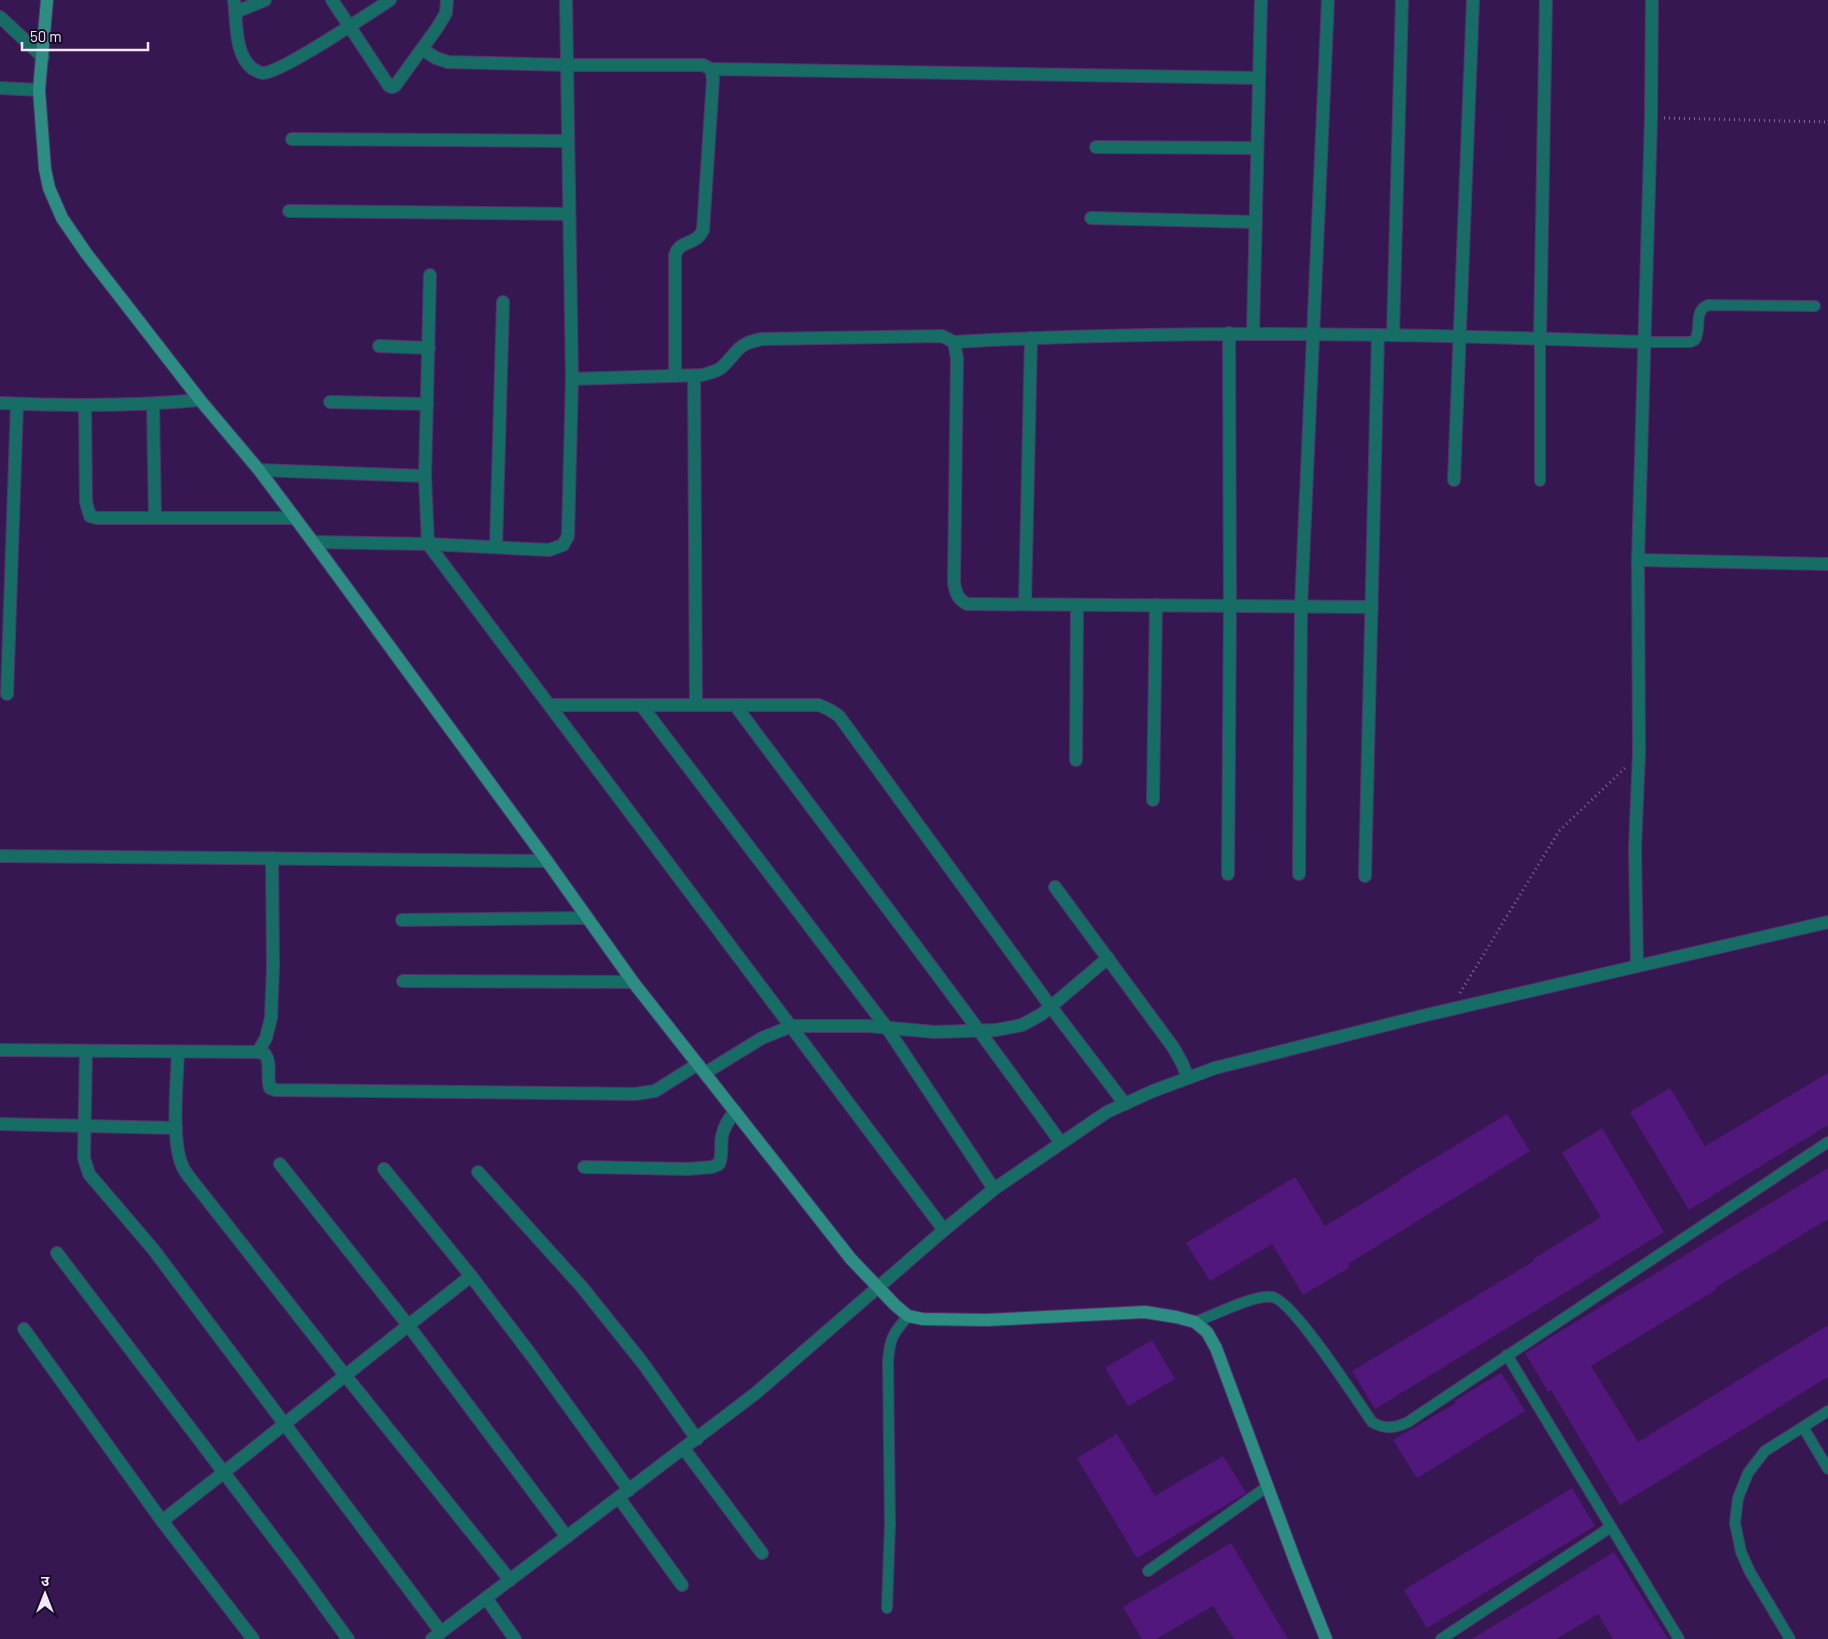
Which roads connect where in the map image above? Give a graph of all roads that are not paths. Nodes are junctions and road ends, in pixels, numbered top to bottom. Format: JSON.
{"nodes":[{"id":1,"x":47,"y":0,"type":"edge"},
{"id":2,"x":265,"y":0,"type":"edge"},
{"id":3,"x":332,"y":0,"type":"edge"},
{"id":4,"x":390,"y":0,"type":"edge"},
{"id":5,"x":447,"y":0,"type":"edge"},
{"id":6,"x":566,"y":0,"type":"edge"},
{"id":7,"x":1261,"y":0,"type":"edge"},
{"id":8,"x":1328,"y":0,"type":"edge"},
{"id":9,"x":1402,"y":0,"type":"edge"},
{"id":10,"x":1474,"y":0,"type":"edge"},
{"id":11,"x":1546,"y":0,"type":"edge"},
{"id":12,"x":1652,"y":0,"type":"edge"},
{"id":13,"x":235,"y":6,"type":"edge"},
{"id":14,"x":0,"y":17,"type":"edge"},
{"id":15,"x":348,"y":27,"type":"junction"},
{"id":16,"x":422,"y":49,"type":"junction"},
{"id":17,"x":43,"y":57,"type":"junction"},
{"id":18,"x":567,"y":65,"type":"junction"},
{"id":19,"x":711,"y":69,"type":"junction"},
{"id":20,"x":1259,"y":78,"type":"junction"},
{"id":21,"x":0,"y":88,"type":"edge"},
{"id":22,"x":40,"y":90,"type":"junction"},
{"id":23,"x":292,"y":139,"type":"dead end"},
{"id":24,"x":568,"y":142,"type":"junction"},
{"id":25,"x":1096,"y":146,"type":"dead end"},
{"id":26,"x":1257,"y":148,"type":"junction"},
{"id":27,"x":289,"y":211,"type":"dead end"},
{"id":28,"x":569,"y":214,"type":"junction"},
{"id":29,"x":1091,"y":218,"type":"dead end"},
{"id":30,"x":1256,"y":222,"type":"junction"},
{"id":31,"x":430,"y":275,"type":"dead end"},
{"id":32,"x":503,"y":302,"type":"dead end"},
{"id":33,"x":1815,"y":306,"type":"dead end"},
{"id":34,"x":1229,"y":333,"type":"junction"},
{"id":35,"x":1253,"y":333,"type":"junction"},
{"id":36,"x":1312,"y":334,"type":"junction"},
{"id":37,"x":1378,"y":335,"type":"junction"},
{"id":38,"x":1393,"y":335,"type":"junction"},
{"id":39,"x":1460,"y":335,"type":"junction"},
{"id":40,"x":1031,"y":338,"type":"junction"},
{"id":41,"x":1540,"y":338,"type":"junction"},
{"id":42,"x":954,"y":342,"type":"junction"},
{"id":43,"x":1644,"y":342,"type":"junction"},
{"id":44,"x":379,"y":346,"type":"dead end"},
{"id":45,"x":430,"y":348,"type":"junction"},
{"id":46,"x":675,"y":376,"type":"junction"},
{"id":47,"x":694,"y":376,"type":"junction"},
{"id":48,"x":572,"y":379,"type":"junction"},
{"id":49,"x":200,"y":400,"type":"junction"},
{"id":50,"x":330,"y":402,"type":"dead end"},
{"id":51,"x":0,"y":403,"type":"edge"},
{"id":52,"x":17,"y":404,"type":"junction"},
{"id":53,"x":153,"y":404,"type":"junction"},
{"id":54,"x":427,"y":404,"type":"junction"},
{"id":55,"x":85,"y":405,"type":"junction"},
{"id":56,"x":259,"y":470,"type":"junction"},
{"id":57,"x":425,"y":476,"type":"junction"},
{"id":58,"x":1454,"y":480,"type":"dead end"},
{"id":59,"x":1540,"y":481,"type":"dead end"},
{"id":60,"x":155,"y":518,"type":"junction"},
{"id":61,"x":295,"y":518,"type":"junction"},
{"id":62,"x":313,"y":542,"type":"junction"},
{"id":63,"x":428,"y":544,"type":"junction"},
{"id":64,"x":496,"y":547,"type":"junction"},
{"id":65,"x":1638,"y":560,"type":"junction"},
{"id":66,"x":1828,"y":564,"type":"edge"},
{"id":67,"x":1025,"y":604,"type":"junction"},
{"id":68,"x":1077,"y":605,"type":"junction"},
{"id":69,"x":1156,"y":606,"type":"junction"},
{"id":70,"x":1230,"y":606,"type":"junction"},
{"id":71,"x":1301,"y":607,"type":"junction"},
{"id":72,"x":1372,"y":607,"type":"junction"},
{"id":73,"x":7,"y":694,"type":"dead end"},
{"id":74,"x":550,"y":705,"type":"junction"},
{"id":75,"x":641,"y":705,"type":"junction"},
{"id":76,"x":696,"y":705,"type":"junction"},
{"id":77,"x":735,"y":705,"type":"junction"},
{"id":78,"x":1076,"y":760,"type":"dead end"},
{"id":79,"x":1153,"y":800,"type":"dead end"},
{"id":80,"x":0,"y":856,"type":"edge"},
{"id":81,"x":272,"y":858,"type":"junction"},
{"id":82,"x":547,"y":861,"type":"junction"},
{"id":83,"x":1228,"y":874,"type":"dead end"},
{"id":84,"x":1299,"y":874,"type":"dead end"},
{"id":85,"x":1365,"y":876,"type":"dead end"},
{"id":86,"x":1055,"y":887,"type":"dead end"},
{"id":87,"x":586,"y":918,"type":"junction"},
{"id":88,"x":402,"y":920,"type":"dead end"},
{"id":89,"x":1828,"y":922,"type":"edge"},
{"id":90,"x":1108,"y":958,"type":"junction"},
{"id":91,"x":1637,"y":966,"type":"junction"},
{"id":92,"x":403,"y":980,"type":"dead end"},
{"id":93,"x":633,"y":982,"type":"junction"},
{"id":94,"x":1051,"y":1007,"type":"junction"},
{"id":95,"x":792,"y":1026,"type":"junction"},
{"id":96,"x":887,"y":1028,"type":"junction"},
{"id":97,"x":980,"y":1031,"type":"junction"},
{"id":98,"x":0,"y":1050,"type":"edge"},
{"id":99,"x":86,"y":1051,"type":"junction"},
{"id":100,"x":178,"y":1052,"type":"junction"},
{"id":101,"x":258,"y":1052,"type":"junction"},
{"id":102,"x":702,"y":1068,"type":"junction"},
{"id":103,"x":1188,"y":1078,"type":"junction"},
{"id":104,"x":1125,"y":1104,"type":"junction"},
{"id":105,"x":735,"y":1111,"type":"junction"},
{"id":106,"x":0,"y":1124,"type":"edge"},
{"id":107,"x":84,"y":1125,"type":"junction"},
{"id":108,"x":176,"y":1128,"type":"junction"},
{"id":109,"x":1828,"y":1142,"type":"edge"},
{"id":110,"x":1061,"y":1143,"type":"junction"},
{"id":111,"x":280,"y":1164,"type":"dead end"},
{"id":112,"x":584,"y":1168,"type":"dead end"},
{"id":113,"x":384,"y":1169,"type":"dead end"},
{"id":114,"x":478,"y":1172,"type":"dead end"},
{"id":115,"x":994,"y":1189,"type":"junction"},
{"id":116,"x":944,"y":1230,"type":"junction"},
{"id":117,"x":57,"y":1253,"type":"dead end"},
{"id":118,"x":471,"y":1276,"type":"junction"},
{"id":119,"x":878,"y":1288,"type":"junction"},
{"id":120,"x":908,"y":1316,"type":"junction"},
{"id":121,"x":1195,"y":1322,"type":"junction"},
{"id":122,"x":408,"y":1325,"type":"junction"},
{"id":123,"x":24,"y":1329,"type":"dead end"},
{"id":124,"x":1507,"y":1355,"type":"junction"},
{"id":125,"x":345,"y":1375,"type":"junction"},
{"id":126,"x":1828,"y":1411,"type":"edge"},
{"id":127,"x":286,"y":1424,"type":"junction"},
{"id":128,"x":1803,"y":1427,"type":"junction"},
{"id":129,"x":697,"y":1439,"type":"junction"},
{"id":130,"x":684,"y":1449,"type":"junction"},
{"id":131,"x":1828,"y":1469,"type":"edge"},
{"id":132,"x":224,"y":1474,"type":"junction"},
{"id":133,"x":1268,"y":1486,"type":"junction"},
{"id":134,"x":624,"y":1494,"type":"junction"},
{"id":135,"x":162,"y":1521,"type":"junction"},
{"id":136,"x":1611,"y":1527,"type":"junction"},
{"id":137,"x":567,"y":1538,"type":"junction"},
{"id":138,"x":762,"y":1554,"type":"dead end"},
{"id":139,"x":1148,"y":1571,"type":"dead end"},
{"id":140,"x":510,"y":1580,"type":"junction"},
{"id":141,"x":682,"y":1585,"type":"dead end"},
{"id":142,"x":486,"y":1598,"type":"junction"},
{"id":143,"x":887,"y":1608,"type":"dead end"},
{"id":144,"x":437,"y":1635,"type":"edge"},
{"id":145,"x":253,"y":1639,"type":"edge"},
{"id":146,"x":348,"y":1639,"type":"edge"},
{"id":147,"x":515,"y":1639,"type":"edge"},
{"id":148,"x":1326,"y":1639,"type":"edge"},
{"id":149,"x":1442,"y":1639,"type":"edge"},
{"id":150,"x":1679,"y":1639,"type":"edge"},
{"id":151,"x":1790,"y":1639,"type":"edge"}],
"edges":[{"from":1,"to":17,"type":"street"},
{"from":2,"to":13,"type":"street"},
{"from":3,"to":15,"type":"street"},
{"from":4,"to":15,"type":"street"},
{"from":5,"to":16,"type":"street"},
{"from":6,"to":18,"type":"street"},
{"from":7,"to":20,"type":"street"},
{"from":8,"to":36,"type":"street"},
{"from":9,"to":38,"type":"street"},
{"from":10,"to":39,"type":"street"},
{"from":11,"to":41,"type":"street"},
{"from":12,"to":43,"type":"street"},
{"from":13,"to":15,"type":"street"},
{"from":14,"to":17,"type":"street"},
{"from":15,"to":16,"type":"street"},
{"from":16,"to":18,"type":"street"},
{"from":17,"to":22,"type":"street"},
{"from":18,"to":19,"type":"street"},
{"from":18,"to":24,"type":"street"},
{"from":19,"to":20,"type":"street"},
{"from":19,"to":46,"type":"street"},
{"from":20,"to":26,"type":"street"},
{"from":21,"to":22,"type":"street"},
{"from":22,"to":49,"type":"street"},
{"from":23,"to":24,"type":"street"},
{"from":24,"to":28,"type":"street"},
{"from":25,"to":26,"type":"street"},
{"from":26,"to":30,"type":"street"},
{"from":27,"to":28,"type":"street"},
{"from":28,"to":48,"type":"street"},
{"from":29,"to":30,"type":"street"},
{"from":30,"to":35,"type":"street"},
{"from":31,"to":45,"type":"street"},
{"from":32,"to":64,"type":"street"},
{"from":33,"to":43,"type":"lane"},
{"from":34,"to":35,"type":"street"},
{"from":34,"to":40,"type":"street"},
{"from":34,"to":70,"type":"street"},
{"from":35,"to":36,"type":"street"},
{"from":36,"to":37,"type":"street"},
{"from":36,"to":71,"type":"street"},
{"from":37,"to":38,"type":"street"},
{"from":37,"to":72,"type":"street"},
{"from":38,"to":39,"type":"street"},
{"from":39,"to":41,"type":"street"},
{"from":39,"to":58,"type":"street"},
{"from":40,"to":42,"type":"street"},
{"from":40,"to":67,"type":"street"},
{"from":41,"to":43,"type":"street"},
{"from":41,"to":59,"type":"lane"},
{"from":42,"to":47,"type":"street"},
{"from":42,"to":67,"type":"street"},
{"from":43,"to":65,"type":"street"},
{"from":44,"to":45,"type":"street"},
{"from":45,"to":54,"type":"street"},
{"from":46,"to":47,"type":"street"},
{"from":46,"to":48,"type":"street"},
{"from":47,"to":76,"type":"street"},
{"from":48,"to":64,"type":"street"},
{"from":49,"to":53,"type":"street"},
{"from":49,"to":56,"type":"street"},
{"from":50,"to":54,"type":"street"},
{"from":51,"to":52,"type":"street"},
{"from":52,"to":55,"type":"street"},
{"from":52,"to":73,"type":"street"},
{"from":53,"to":55,"type":"street"},
{"from":53,"to":60,"type":"street"},
{"from":54,"to":57,"type":"street"},
{"from":55,"to":60,"type":"street"},
{"from":56,"to":57,"type":"street"},
{"from":56,"to":61,"type":"street"},
{"from":57,"to":63,"type":"street"},
{"from":60,"to":61,"type":"street"},
{"from":61,"to":62,"type":"street"},
{"from":62,"to":63,"type":"street"},
{"from":62,"to":82,"type":"street"},
{"from":63,"to":64,"type":"street"},
{"from":63,"to":74,"type":"street"},
{"from":65,"to":66,"type":"street"},
{"from":65,"to":91,"type":"street"},
{"from":67,"to":68,"type":"street"},
{"from":68,"to":69,"type":"street"},
{"from":68,"to":78,"type":"street"},
{"from":69,"to":70,"type":"street"},
{"from":69,"to":79,"type":"street"},
{"from":70,"to":71,"type":"street"},
{"from":70,"to":83,"type":"street"},
{"from":71,"to":72,"type":"street"},
{"from":71,"to":84,"type":"street"},
{"from":72,"to":85,"type":"street"},
{"from":74,"to":75,"type":"street"},
{"from":74,"to":95,"type":"street"},
{"from":75,"to":76,"type":"street"},
{"from":75,"to":96,"type":"street"},
{"from":76,"to":77,"type":"street"},
{"from":77,"to":94,"type":"street"},
{"from":77,"to":97,"type":"street"},
{"from":80,"to":81,"type":"street"},
{"from":81,"to":82,"type":"street"},
{"from":81,"to":101,"type":"street"},
{"from":82,"to":87,"type":"street"},
{"from":86,"to":90,"type":"street"},
{"from":87,"to":88,"type":"street"},
{"from":87,"to":93,"type":"street"},
{"from":89,"to":91,"type":"street"},
{"from":90,"to":94,"type":"street"},
{"from":90,"to":103,"type":"street"},
{"from":91,"to":103,"type":"street"},
{"from":92,"to":93,"type":"street"},
{"from":93,"to":102,"type":"street"},
{"from":94,"to":97,"type":"street"},
{"from":94,"to":104,"type":"street"},
{"from":95,"to":96,"type":"street"},
{"from":95,"to":102,"type":"street"},
{"from":95,"to":116,"type":"street"},
{"from":96,"to":97,"type":"street"},
{"from":96,"to":115,"type":"street"},
{"from":97,"to":110,"type":"street"},
{"from":98,"to":99,"type":"street"},
{"from":99,"to":100,"type":"street"},
{"from":99,"to":107,"type":"street"},
{"from":100,"to":101,"type":"street"},
{"from":100,"to":108,"type":"street"},
{"from":101,"to":102,"type":"street"},
{"from":102,"to":105,"type":"street"},
{"from":103,"to":104,"type":"street"},
{"from":104,"to":110,"type":"street"},
{"from":105,"to":112,"type":"street"},
{"from":105,"to":119,"type":"street"},
{"from":106,"to":107,"type":"street"},
{"from":107,"to":108,"type":"street"},
{"from":107,"to":127,"type":"street"},
{"from":108,"to":125,"type":"street"},
{"from":109,"to":124,"type":"lane"},
{"from":110,"to":115,"type":"street"},
{"from":111,"to":122,"type":"street"},
{"from":113,"to":118,"type":"street"},
{"from":114,"to":129,"type":"street"},
{"from":115,"to":116,"type":"street"},
{"from":116,"to":119,"type":"street"},
{"from":117,"to":132,"type":"street"},
{"from":118,"to":122,"type":"street"},
{"from":118,"to":134,"type":"street"},
{"from":119,"to":120,"type":"street"},
{"from":119,"to":129,"type":"street"},
{"from":120,"to":121,"type":"street"},
{"from":120,"to":143,"type":"lane"},
{"from":121,"to":124,"type":"lane"},
{"from":121,"to":133,"type":"street"},
{"from":122,"to":125,"type":"street"},
{"from":122,"to":137,"type":"street"},
{"from":123,"to":135,"type":"street"},
{"from":124,"to":136,"type":"lane"},
{"from":125,"to":127,"type":"street"},
{"from":125,"to":140,"type":"street"},
{"from":126,"to":128,"type":"lane"},
{"from":127,"to":132,"type":"street"},
{"from":127,"to":144,"type":"street"},
{"from":128,"to":131,"type":"lane"},
{"from":128,"to":151,"type":"lane"},
{"from":129,"to":130,"type":"street"},
{"from":130,"to":134,"type":"street"},
{"from":130,"to":138,"type":"street"},
{"from":132,"to":135,"type":"street"},
{"from":132,"to":146,"type":"street"},
{"from":133,"to":139,"type":"lane"},
{"from":133,"to":148,"type":"street"},
{"from":134,"to":137,"type":"street"},
{"from":134,"to":141,"type":"street"},
{"from":135,"to":145,"type":"street"},
{"from":136,"to":149,"type":"lane"},
{"from":136,"to":150,"type":"lane"},
{"from":137,"to":140,"type":"street"},
{"from":140,"to":142,"type":"street"},
{"from":142,"to":144,"type":"street"},
{"from":142,"to":147,"type":"street"}]}
